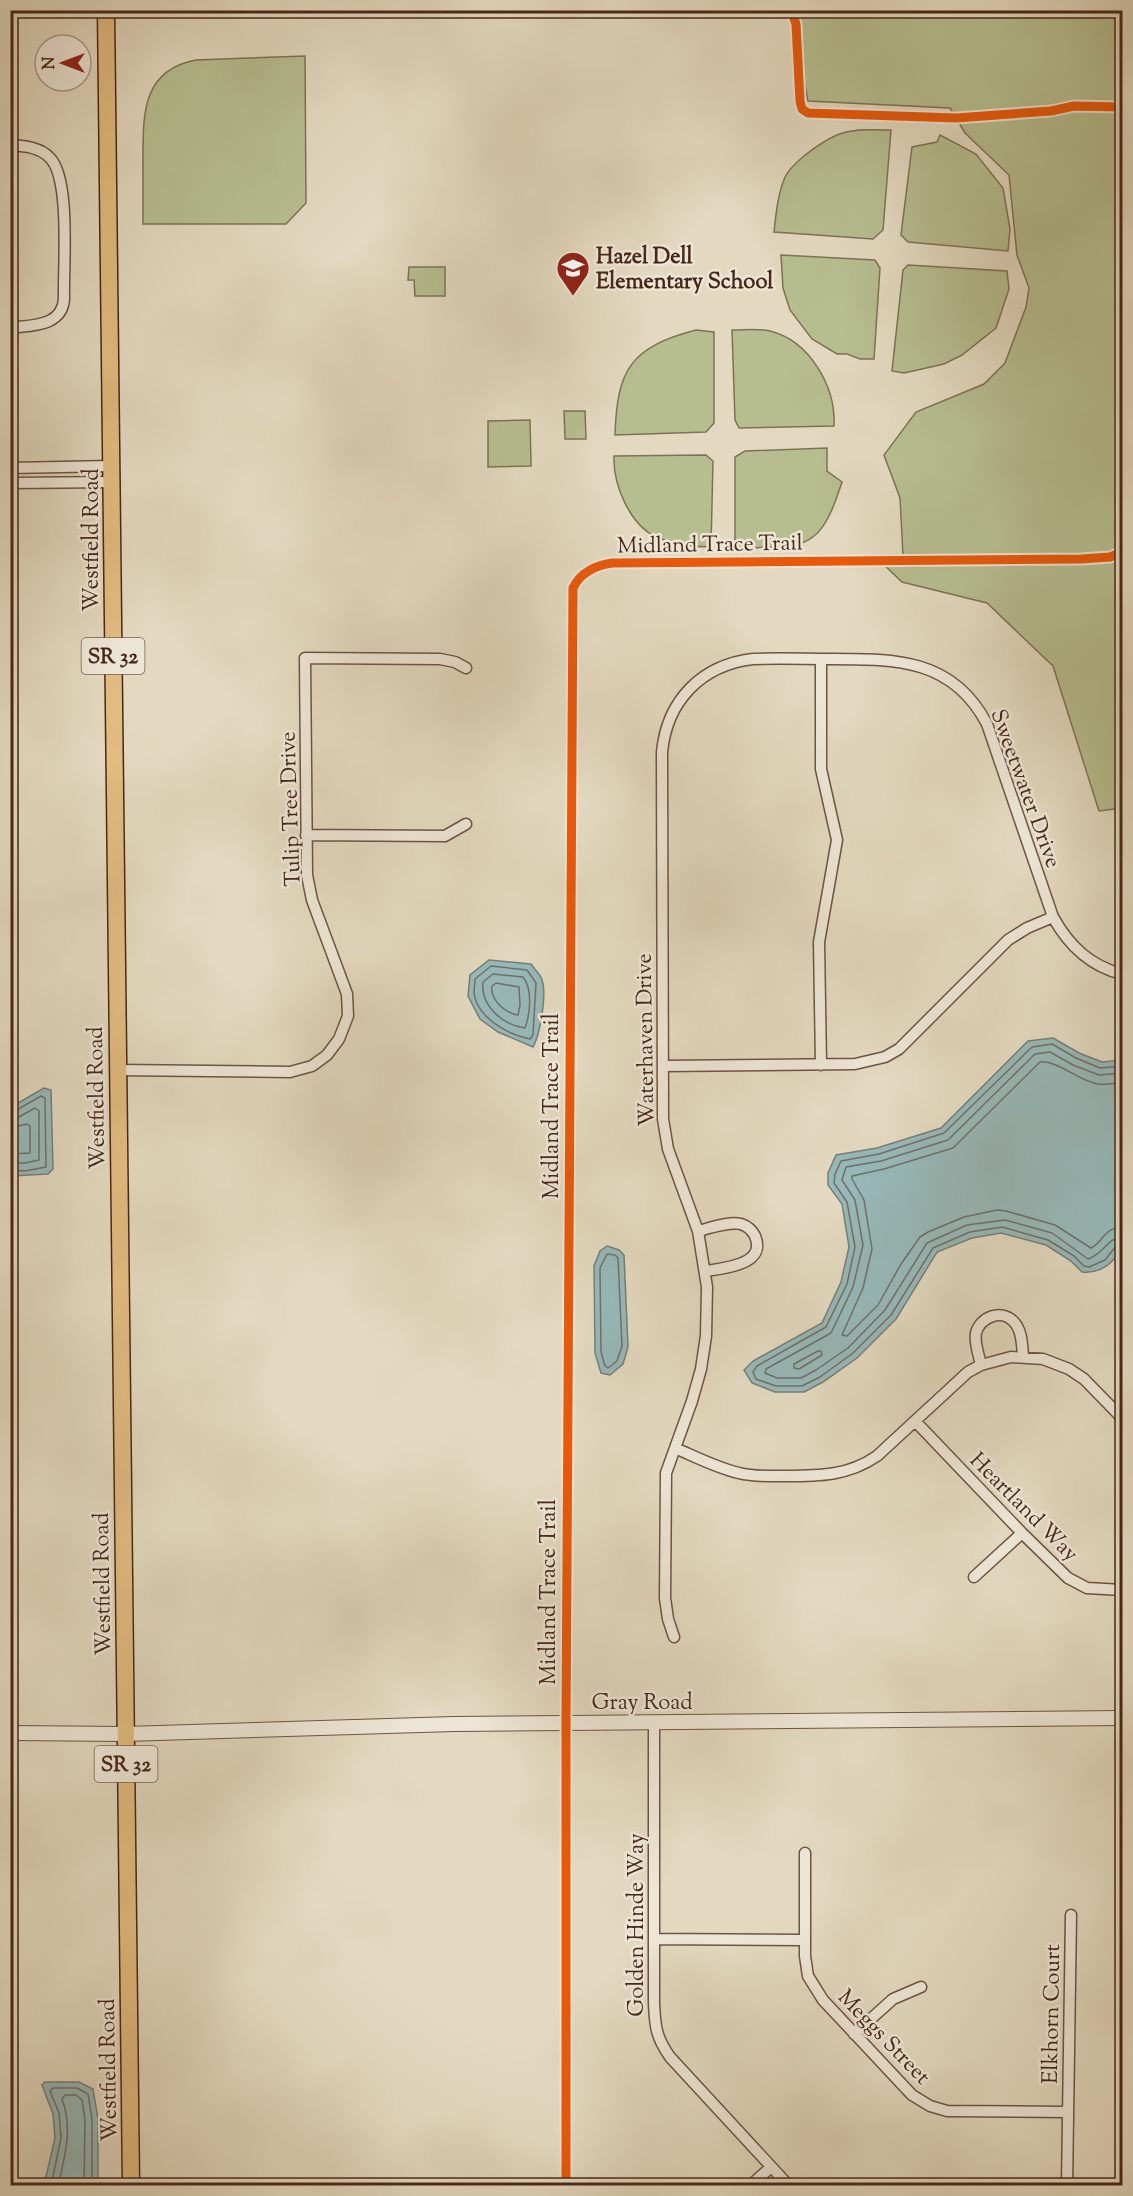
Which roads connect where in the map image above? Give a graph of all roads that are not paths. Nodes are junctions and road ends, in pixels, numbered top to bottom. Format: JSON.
{"nodes":[{"id":1,"x":106,"y":10,"type":"edge"},
{"id":2,"x":10,"y":145,"type":"edge"},
{"id":3,"x":10,"y":328,"type":"edge"},
{"id":4,"x":10,"y":468,"type":"edge"},
{"id":5,"x":112,"y":474,"type":"junction"},
{"id":6,"x":10,"y":483,"type":"edge"},
{"id":7,"x":821,"y":659,"type":"junction"},
{"id":8,"x":466,"y":668,"type":"dead end"},
{"id":9,"x":690,"y":688,"type":"joint"},
{"id":10,"x":466,"y":824,"type":"dead end"},
{"id":11,"x":306,"y":835,"type":"junction"},
{"id":12,"x":1053,"y":917,"type":"junction"},
{"id":13,"x":1122,"y":975,"type":"edge"},
{"id":14,"x":821,"y":1065,"type":"junction"},
{"id":15,"x":663,"y":1066,"type":"junction"},
{"id":16,"x":117,"y":1070,"type":"junction"},
{"id":17,"x":698,"y":1231,"type":"junction"},
{"id":18,"x":706,"y":1271,"type":"junction"},
{"id":19,"x":1023,"y":1356,"type":"junction"},
{"id":20,"x":981,"y":1365,"type":"junction"},
{"id":21,"x":1122,"y":1418,"type":"edge"},
{"id":22,"x":915,"y":1421,"type":"junction"},
{"id":23,"x":675,"y":1448,"type":"junction"},
{"id":24,"x":1022,"y":1533,"type":"junction"},
{"id":25,"x":974,"y":1577,"type":"dead end"},
{"id":26,"x":1122,"y":1590,"type":"edge"},
{"id":27,"x":674,"y":1637,"type":"dead end"},
{"id":28,"x":1122,"y":1718,"type":"edge"},
{"id":29,"x":654,"y":1722,"type":"junction"},
{"id":30,"x":10,"y":1733,"type":"edge"},
{"id":31,"x":125,"y":1734,"type":"junction"},
{"id":32,"x":805,"y":1853,"type":"dead end"},
{"id":33,"x":1071,"y":1915,"type":"dead end"},
{"id":34,"x":654,"y":1939,"type":"junction"},
{"id":35,"x":804,"y":1940,"type":"junction"},
{"id":36,"x":921,"y":1988,"type":"dead end"},
{"id":37,"x":854,"y":2034,"type":"junction"},
{"id":38,"x":1068,"y":2112,"type":"junction"},
{"id":39,"x":771,"y":2167,"type":"junction"},
{"id":40,"x":131,"y":2186,"type":"edge"},
{"id":41,"x":750,"y":2186,"type":"edge"},
{"id":42,"x":789,"y":2186,"type":"edge"},
{"id":43,"x":1067,"y":2186,"type":"edge"}],
"edges":[{"from":1,"to":5,"type":"main road","name":"Westfield Road","number":"SR 32"},
{"from":2,"to":3,"type":"street"},
{"from":4,"to":5,"type":"street"},
{"from":5,"to":6,"type":"street"},
{"from":5,"to":16,"type":"main road","name":"Westfield Road","number":"SR 32"},
{"from":7,"to":9,"type":"street","name":"Sweetwater Drive"},
{"from":7,"to":12,"type":"street","name":"Sweetwater Drive"},
{"from":7,"to":14,"type":"street"},
{"from":8,"to":11,"type":"street","name":"Tulip Tree Drive"},
{"from":9,"to":15,"type":"street","name":"Waterhaven Drive"},
{"from":10,"to":11,"type":"street"},
{"from":11,"to":16,"type":"street","name":"Tulip Tree Drive"},
{"from":12,"to":13,"type":"street","name":"Sweetwater Drive"},
{"from":12,"to":14,"type":"street"},
{"from":14,"to":15,"type":"street"},
{"from":15,"to":17,"type":"street","name":"Waterhaven Drive"},
{"from":16,"to":31,"type":"main road","name":"Westfield Road","number":"SR 32"},
{"from":17,"to":18,"type":"street","name":"Waterhaven Drive"},
{"from":17,"to":18,"type":"street"},
{"from":18,"to":23,"type":"street","name":"Waterhaven Drive"},
{"from":19,"to":20,"type":"street"},
{"from":19,"to":20,"type":"street"},
{"from":19,"to":21,"type":"street"},
{"from":20,"to":22,"type":"street"},
{"from":22,"to":23,"type":"street"},
{"from":22,"to":24,"type":"street","name":"Heartland Way"},
{"from":23,"to":27,"type":"street","name":"Waterhaven Drive"},
{"from":24,"to":25,"type":"street"},
{"from":24,"to":26,"type":"street","name":"Heartland Way"},
{"from":28,"to":29,"type":"street","name":"Gray Road"},
{"from":29,"to":31,"type":"street","name":"Gray Road"},
{"from":29,"to":34,"type":"street","name":"Golden Hinde Way"},
{"from":30,"to":31,"type":"street","name":"Gray Road"},
{"from":31,"to":40,"type":"main road","name":"Westfield Road","number":"SR 32"},
{"from":32,"to":35,"type":"street","name":"Meggs Street"},
{"from":33,"to":38,"type":"street","name":"Elkhorn Court"},
{"from":34,"to":35,"type":"street"},
{"from":34,"to":39,"type":"street","name":"Golden Hinde Way"},
{"from":35,"to":37,"type":"street","name":"Meggs Street"},
{"from":36,"to":37,"type":"street"},
{"from":37,"to":38,"type":"street","name":"Meggs Street"},
{"from":38,"to":43,"type":"street","name":"Elkhorn Court"},
{"from":39,"to":41,"type":"street"},
{"from":39,"to":42,"type":"street","name":"Golden Hinde Way"}]}
